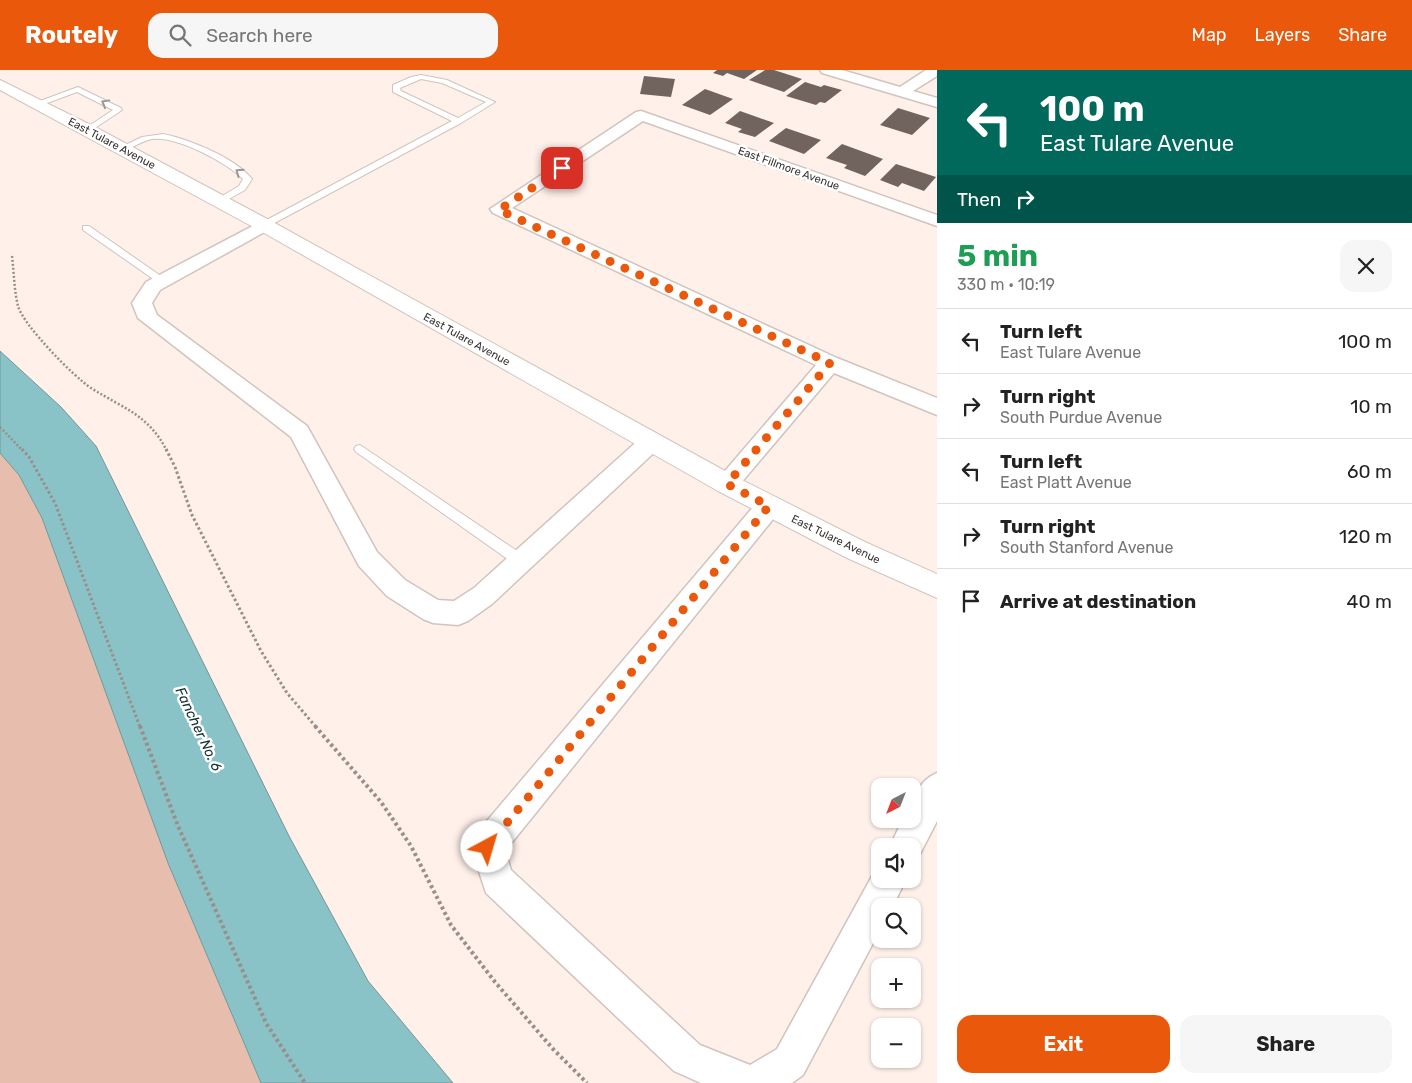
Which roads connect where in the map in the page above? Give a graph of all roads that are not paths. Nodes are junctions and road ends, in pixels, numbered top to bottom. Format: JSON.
{"nodes":[{"id":1,"x":827,"y":70,"type":"edge"},
{"id":2,"x":937,"y":70,"type":"edge"},
{"id":3,"x":0,"y":84,"type":"edge"},
{"id":4,"x":903,"y":92,"type":"junction"},
{"id":5,"x":937,"y":102,"type":"edge"},
{"id":6,"x":36,"y":104,"type":"junction"},
{"id":7,"x":458,"y":121,"type":"junction"},
{"id":8,"x":89,"y":130,"type":"junction"},
{"id":9,"x":123,"y":148,"type":"junction"},
{"id":10,"x":220,"y":201,"type":"junction"},
{"id":11,"x":937,"y":221,"type":"edge"},
{"id":12,"x":264,"y":225,"type":"junction"},
{"id":13,"x":86,"y":228,"type":"dead end"},
{"id":14,"x":163,"y":280,"type":"junction"},
{"id":15,"x":830,"y":363,"type":"junction"},
{"id":16,"x":937,"y":407,"type":"edge"},
{"id":17,"x":652,"y":442,"type":"junction"},
{"id":18,"x":360,"y":449,"type":"dead end"},
{"id":19,"x":727,"y":484,"type":"junction"},
{"id":20,"x":769,"y":506,"type":"junction"},
{"id":21,"x":521,"y":561,"type":"junction"},
{"id":22,"x":937,"y":586,"type":"edge"},
{"id":23,"x":937,"y":789,"type":"edge"},
{"id":24,"x":910,"y":838,"type":"edge"},
{"id":25,"x":883,"y":888,"type":"edge"},
{"id":26,"x":746,"y":1083,"type":"edge"},
{"id":27,"x":757,"y":1083,"type":"edge"}],
"edges":[{"from":1,"to":4,"type":"street"},
{"from":2,"to":4,"type":"street"},
{"from":3,"to":6,"type":"street","name":"East Tulare Avenue"},
{"from":4,"to":5,"type":"street"},
{"from":6,"to":8,"type":"street","name":"East Tulare Avenue"},
{"from":8,"to":6,"type":"lane","one_way":true},
{"from":7,"to":7,"type":"lane"},
{"from":7,"to":12,"type":"lane"},
{"from":8,"to":9,"type":"street","name":"East Tulare Avenue"},
{"from":9,"to":10,"type":"street","name":"East Tulare Avenue"},
{"from":10,"to":9,"type":"lane","one_way":true},
{"from":10,"to":12,"type":"street","name":"East Tulare Avenue"},
{"from":11,"to":15,"type":"street","name":"East Fillmore Avenue"},
{"from":12,"to":14,"type":"street"},
{"from":12,"to":17,"type":"street","name":"East Tulare Avenue"},
{"from":13,"to":14,"type":"lane"},
{"from":14,"to":21,"type":"street"},
{"from":15,"to":16,"type":"street"},
{"from":15,"to":19,"type":"street"},
{"from":17,"to":19,"type":"street","name":"East Tulare Avenue"},
{"from":17,"to":21,"type":"street"},
{"from":18,"to":21,"type":"lane"},
{"from":19,"to":20,"type":"street","name":"East Tulare Avenue"},
{"from":20,"to":22,"type":"street","name":"East Tulare Avenue"},
{"from":20,"to":26,"type":"street"},
{"from":23,"to":24,"type":"street"},
{"from":25,"to":27,"type":"street"}]}
